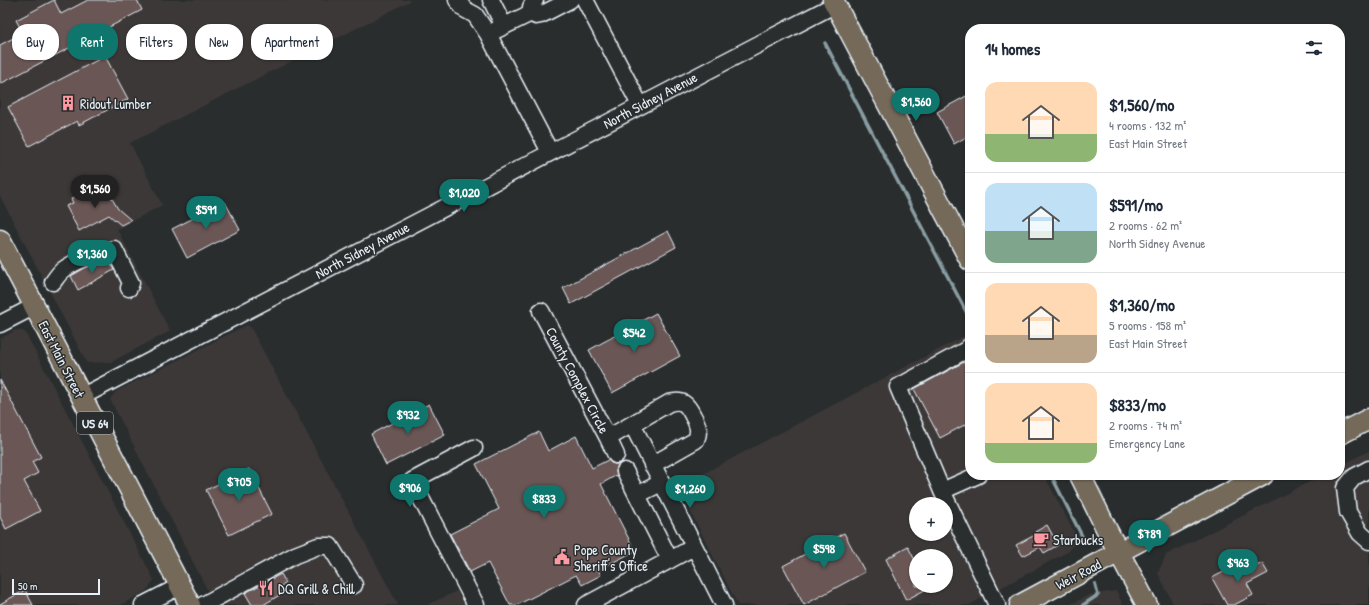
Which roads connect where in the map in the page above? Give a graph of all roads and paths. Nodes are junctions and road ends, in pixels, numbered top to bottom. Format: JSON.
{"nodes":[{"id":1,"x":457,"y":0,"type":"edge"},
{"id":2,"x":491,"y":0,"type":"edge"},
{"id":3,"x":570,"y":0,"type":"edge"},
{"id":4,"x":585,"y":0,"type":"edge"},
{"id":5,"x":834,"y":2,"type":"edge"},
{"id":6,"x":533,"y":6,"type":"edge"},
{"id":7,"x":504,"y":26,"type":"junction"},
{"id":8,"x":488,"y":34,"type":"junction"},
{"id":9,"x":640,"y":105,"type":"junction"},
{"id":10,"x":550,"y":152,"type":"junction"},
{"id":11,"x":0,"y":240,"type":"edge"},
{"id":12,"x":965,"y":251,"type":"edge"},
{"id":13,"x":53,"y":282,"type":"dead end"},
{"id":14,"x":129,"y":288,"type":"dead end"},
{"id":15,"x":35,"y":306,"type":"junction"},
{"id":16,"x":541,"y":311,"type":"dead end"},
{"id":17,"x":0,"y":324,"type":"edge"},
{"id":18,"x":965,"y":351,"type":"edge"},
{"id":19,"x":81,"y":397,"type":"junction"},
{"id":20,"x":1369,"y":420,"type":"edge"},
{"id":21,"x":632,"y":424,"type":"junction"},
{"id":22,"x":1345,"y":432,"type":"edge"},
{"id":23,"x":608,"y":438,"type":"junction"},
{"id":24,"x":474,"y":448,"type":"dead end"},
{"id":25,"x":616,"y":455,"type":"dead end"},
{"id":26,"x":652,"y":465,"type":"junction"},
{"id":27,"x":1369,"y":469,"type":"edge"},
{"id":28,"x":625,"y":471,"type":"dead end"},
{"id":29,"x":967,"y":480,"type":"edge"},
{"id":30,"x":1083,"y":480,"type":"edge"},
{"id":31,"x":1250,"y":480,"type":"edge"},
{"id":32,"x":661,"y":483,"type":"junction"},
{"id":33,"x":942,"y":492,"type":"junction"},
{"id":34,"x":637,"y":495,"type":"junction"},
{"id":35,"x":1369,"y":541,"type":"edge"},
{"id":36,"x":694,"y":547,"type":"junction"},
{"id":37,"x":1119,"y":552,"type":"junction"},
{"id":38,"x":670,"y":560,"type":"junction"},
{"id":39,"x":354,"y":585,"type":"dead end"},
{"id":40,"x":180,"y":586,"type":"junction"},
{"id":41,"x":143,"y":605,"type":"edge"},
{"id":42,"x":190,"y":605,"type":"edge"},
{"id":43,"x":203,"y":605,"type":"edge"},
{"id":44,"x":476,"y":605,"type":"edge"},
{"id":45,"x":586,"y":605,"type":"edge"},
{"id":46,"x":724,"y":605,"type":"edge"},
{"id":47,"x":997,"y":605,"type":"edge"},
{"id":48,"x":1020,"y":605,"type":"edge"},
{"id":49,"x":1147,"y":605,"type":"edge"}],
"edges":[{"from":1,"to":8,"type":"street"},
{"from":2,"to":7,"type":"street"},
{"from":3,"to":6,"type":"street"},
{"from":4,"to":9,"type":"street"},
{"from":5,"to":9,"type":"street","name":"North Sidney Avenue"},
{"from":5,"to":12,"type":"main road"},
{"from":6,"to":7,"type":"street"},
{"from":7,"to":8,"type":"street"},
{"from":8,"to":10,"type":"street"},
{"from":9,"to":10,"type":"street","name":"North Sidney Avenue"},
{"from":10,"to":19,"type":"street","name":"North Sidney Avenue"},
{"from":11,"to":15,"type":"main road","name":"East Main Street","number":"US 64"},
{"from":13,"to":14,"type":"street"},
{"from":15,"to":17,"type":"street"},
{"from":15,"to":19,"type":"main road","name":"East Main Street","number":"US 64"},
{"from":16,"to":23,"type":"street","name":"County Complex Circle"},
{"from":18,"to":33,"type":"street"},
{"from":19,"to":40,"type":"main road","name":"East Main Street","number":"US 64"},
{"from":20,"to":22,"type":"main road"},
{"from":21,"to":23,"type":"street","name":"County Complex Circle"},
{"from":21,"to":26,"type":"street","name":"County Complex Circle"},
{"from":21,"to":26,"type":"street"},
{"from":23,"to":25,"type":"street"},
{"from":24,"to":44,"type":"street"},
{"from":26,"to":32,"type":"street","name":"County Complex Circle"},
{"from":27,"to":35,"type":"street"},
{"from":28,"to":34,"type":"street"},
{"from":29,"to":33,"type":"street"},
{"from":30,"to":37,"type":"main road"},
{"from":31,"to":37,"type":"main road","name":"Weir Road"},
{"from":32,"to":34,"type":"street"},
{"from":32,"to":36,"type":"street","name":"County Complex Circle"},
{"from":33,"to":47,"type":"street"},
{"from":34,"to":38,"type":"street"},
{"from":36,"to":38,"type":"street"},
{"from":36,"to":46,"type":"street","name":"County Complex Circle"},
{"from":37,"to":48,"type":"main road","name":"Weir Road"},
{"from":37,"to":49,"type":"main road"},
{"from":38,"to":45,"type":"street"},
{"from":39,"to":43,"type":"street"},
{"from":40,"to":41,"type":"street"},
{"from":40,"to":42,"type":"main road","name":"East Main Street","number":"US 64"}]}
